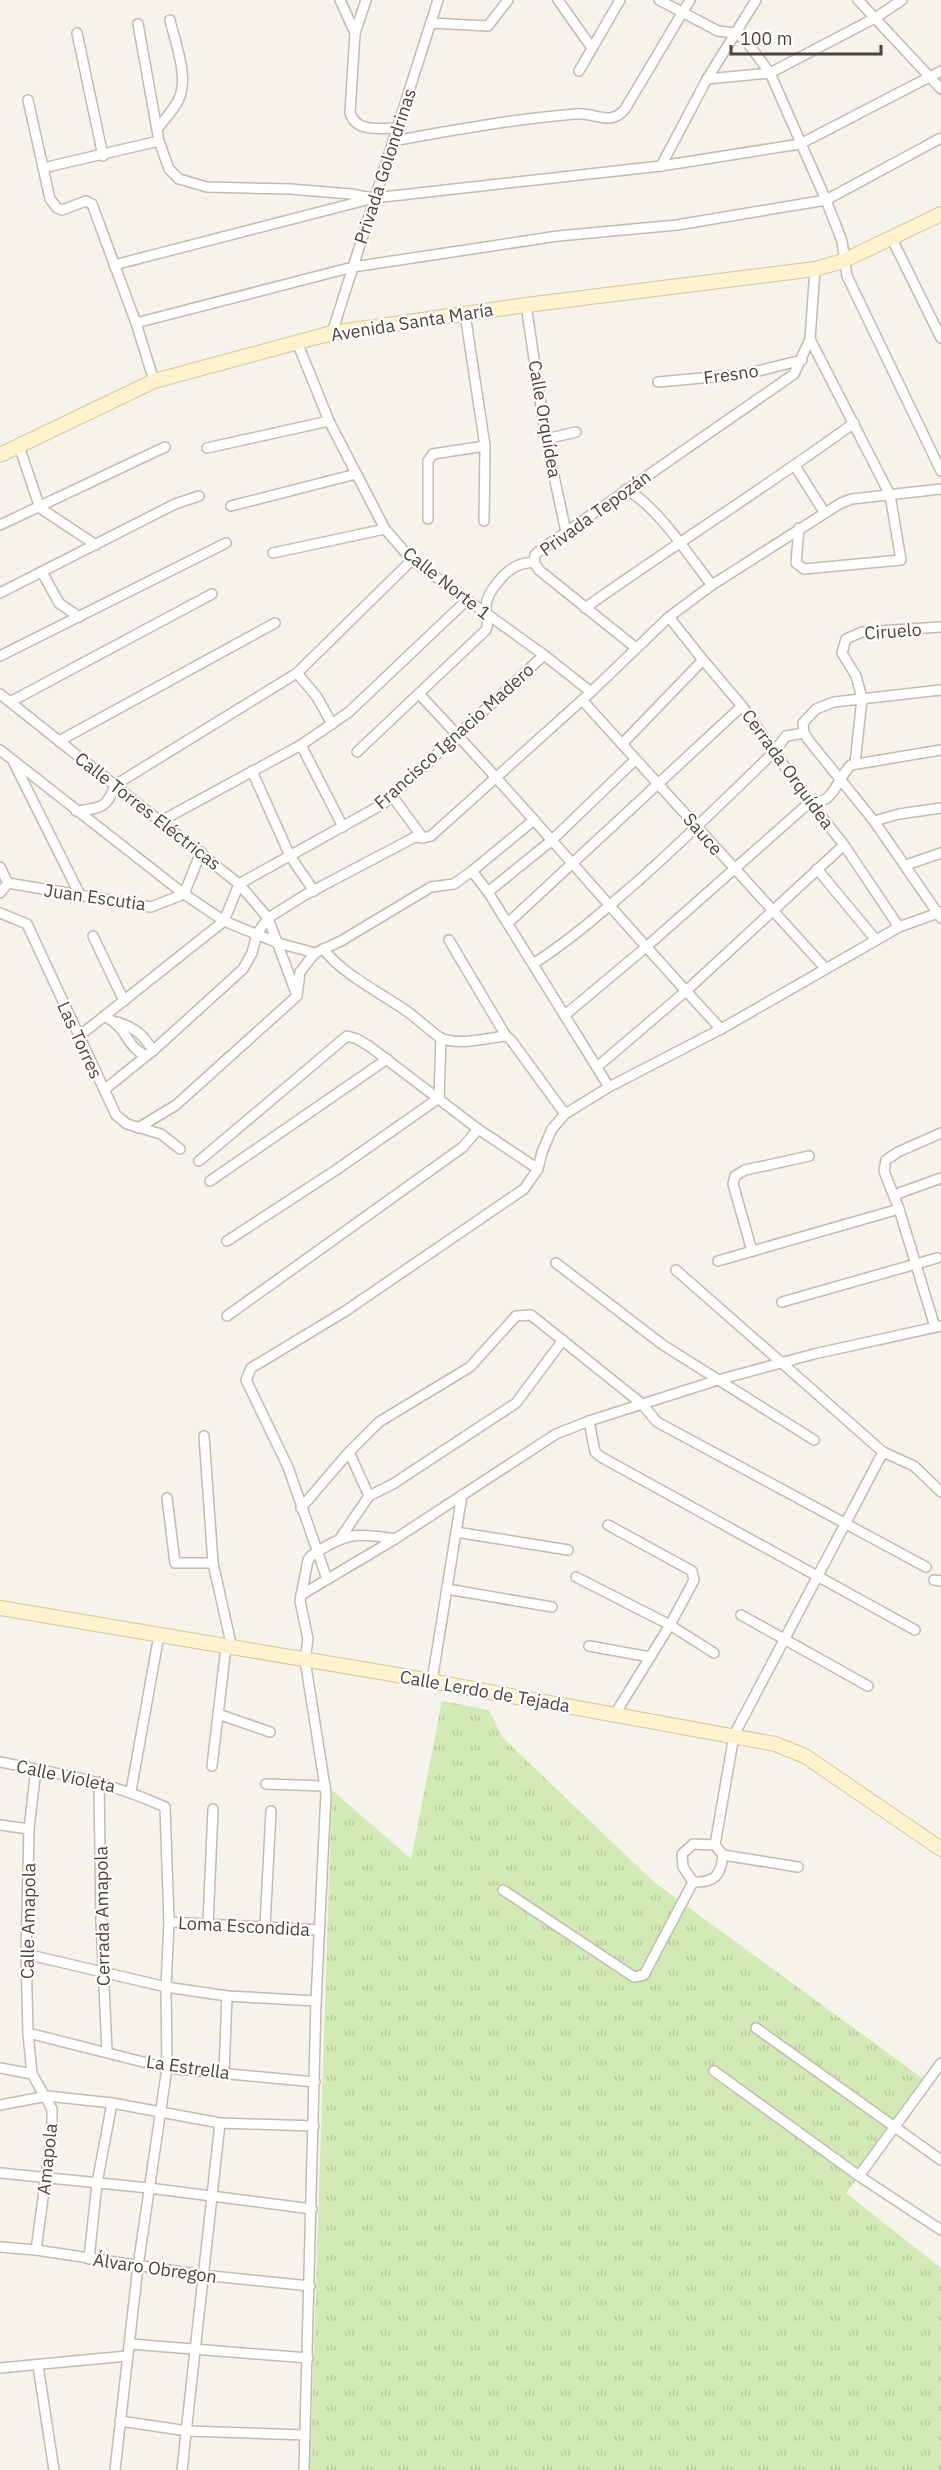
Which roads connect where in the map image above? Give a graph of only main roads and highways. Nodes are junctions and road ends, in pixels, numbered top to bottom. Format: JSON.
{"nodes":[{"id":1,"x":941,"y":214,"type":"edge"},
{"id":2,"x":0,"y":455,"type":"edge"},
{"id":3,"x":0,"y":1608,"type":"edge"},
{"id":4,"x":941,"y":1849,"type":"edge"}],
"edges":[{"from":1,"to":2,"type":"main road","name":"Avenida Santa María"},
{"from":3,"to":4,"type":"main road","name":"Calle Lerdo de Tejada"}]}
